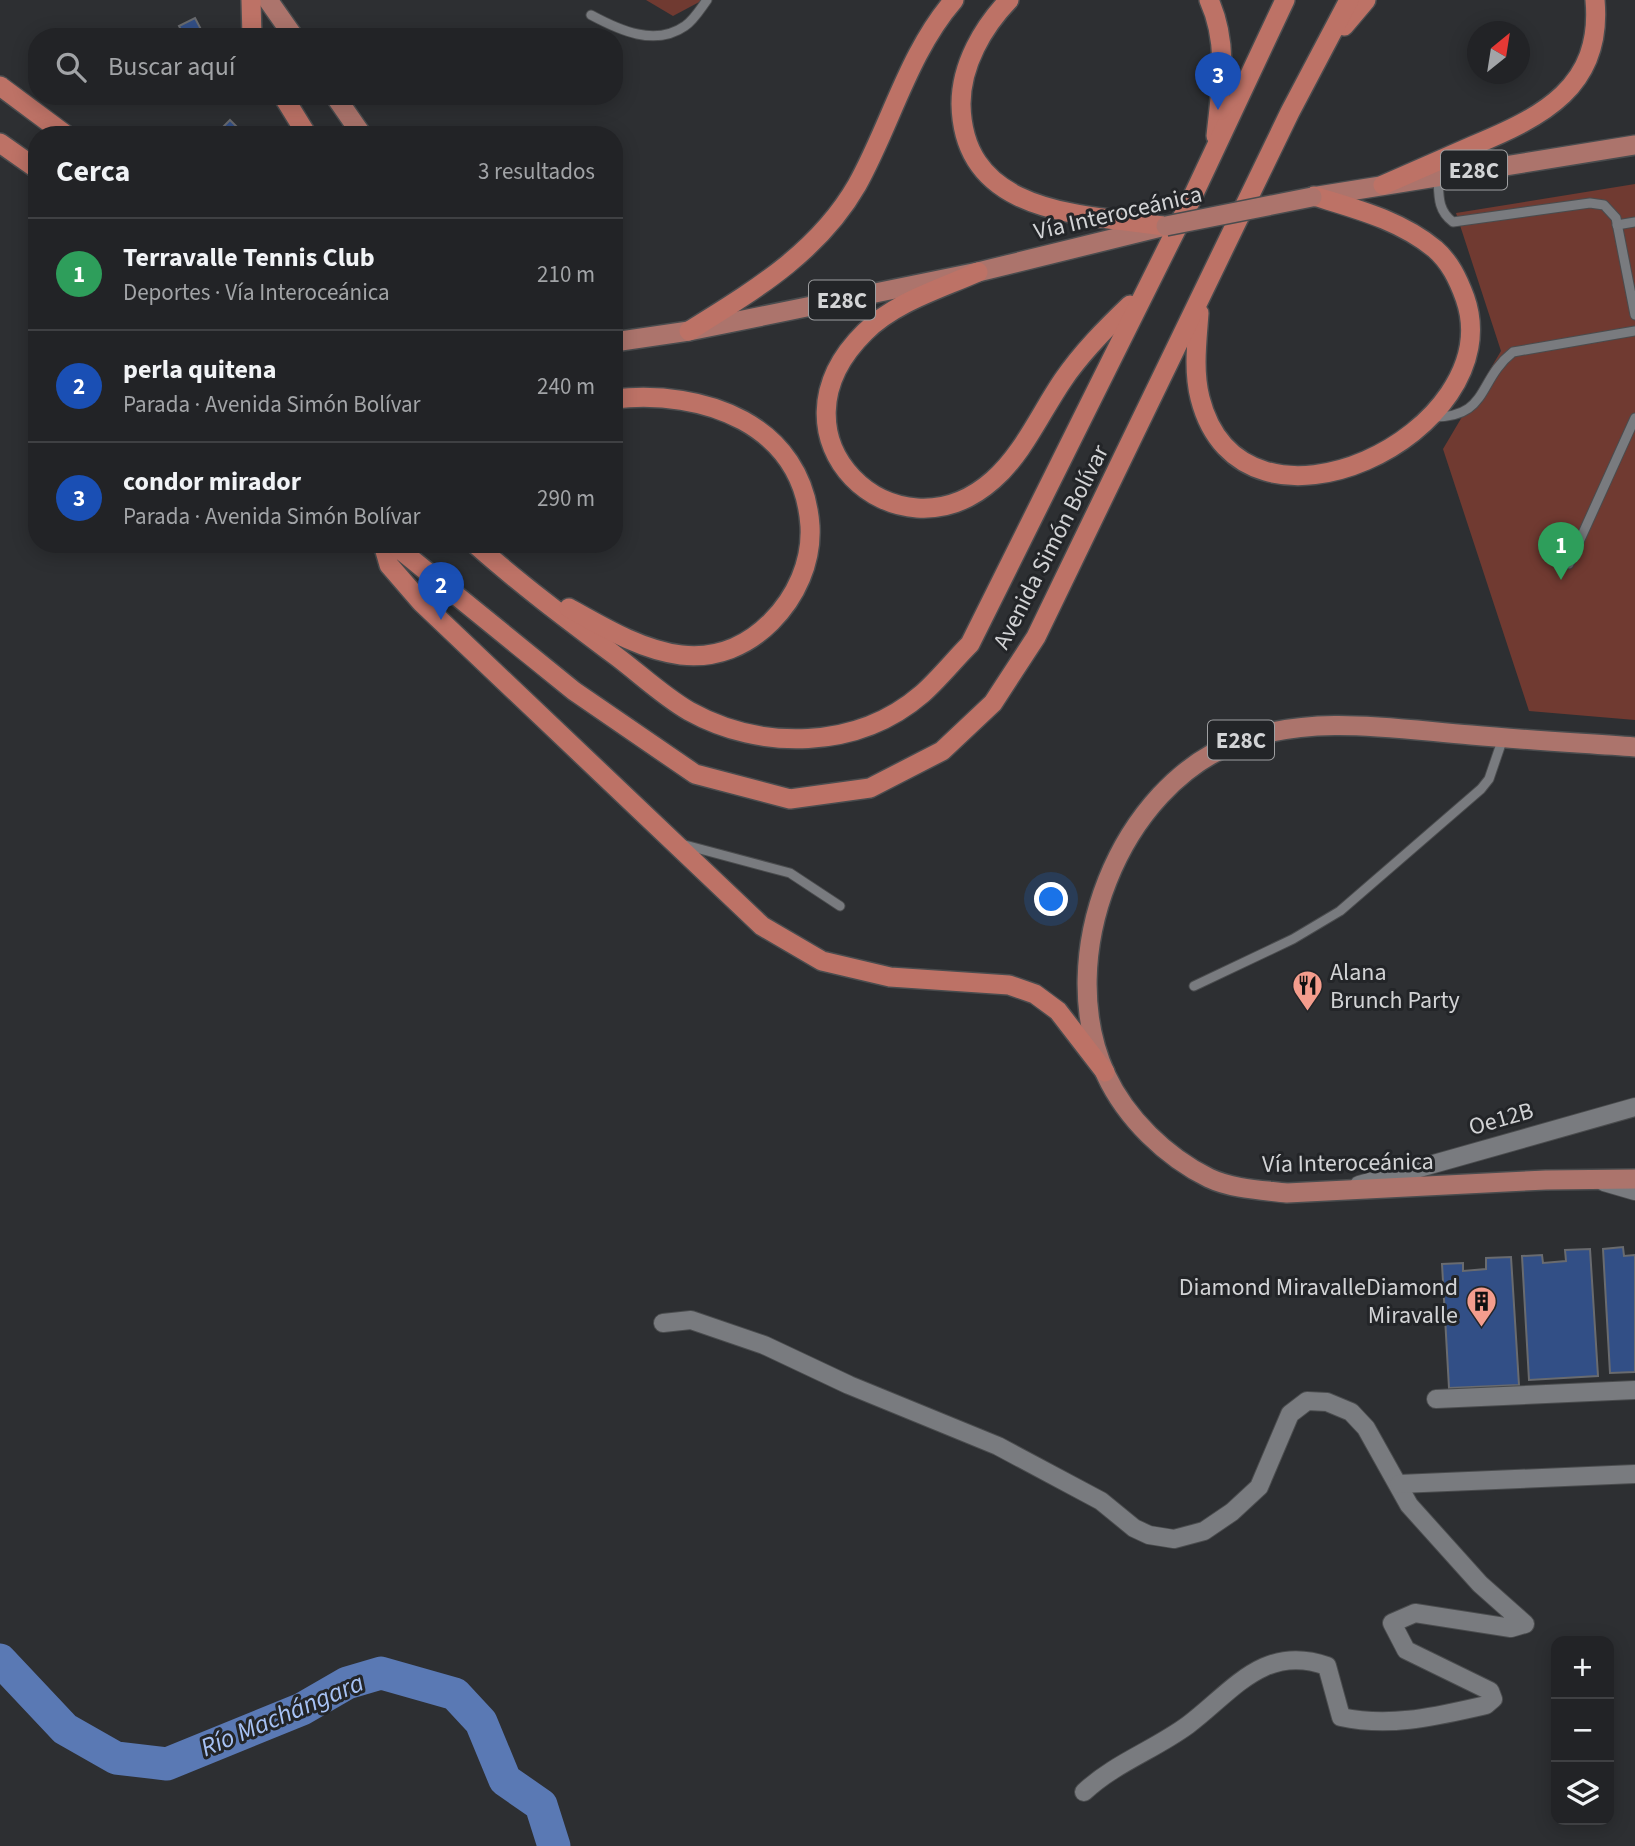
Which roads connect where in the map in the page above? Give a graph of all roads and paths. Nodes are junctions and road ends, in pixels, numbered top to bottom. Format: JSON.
{"nodes":[{"id":1,"x":251,"y":0,"type":"edge"},
{"id":2,"x":268,"y":0,"type":"edge"},
{"id":3,"x":707,"y":0,"type":"edge"},
{"id":4,"x":954,"y":0,"type":"edge"},
{"id":5,"x":1009,"y":0,"type":"edge"},
{"id":6,"x":1209,"y":0,"type":"edge"},
{"id":7,"x":1285,"y":0,"type":"edge"},
{"id":8,"x":1349,"y":0,"type":"edge"},
{"id":9,"x":1366,"y":0,"type":"edge"},
{"id":10,"x":1595,"y":0,"type":"edge"},
{"id":11,"x":591,"y":15,"type":"dead end"},
{"id":12,"x":252,"y":28,"type":"edge"},
{"id":13,"x":288,"y":28,"type":"edge"},
{"id":14,"x":615,"y":28,"type":"edge"},
{"id":15,"x":623,"y":32,"type":"edge"},
{"id":16,"x":1321,"y":53,"type":"junction"},
{"id":17,"x":0,"y":86,"type":"edge"},
{"id":18,"x":289,"y":105,"type":"edge"},
{"id":19,"x":341,"y":105,"type":"edge"},
{"id":20,"x":54,"y":126,"type":"edge"},
{"id":21,"x":301,"y":126,"type":"edge"},
{"id":22,"x":356,"y":126,"type":"edge"},
{"id":23,"x":0,"y":143,"type":"edge"},
{"id":24,"x":1635,"y":145,"type":"edge"},
{"id":25,"x":1214,"y":151,"type":"junction"},
{"id":26,"x":28,"y":163,"type":"edge"},
{"id":27,"x":1438,"y":176,"type":"junction"},
{"id":28,"x":1383,"y":184,"type":"junction"},
{"id":29,"x":1313,"y":197,"type":"junction"},
{"id":30,"x":1635,"y":222,"type":"edge"},
{"id":31,"x":1617,"y":225,"type":"junction"},
{"id":32,"x":1165,"y":226,"type":"junction"},
{"id":33,"x":978,"y":272,"type":"junction"},
{"id":34,"x":1141,"y":294,"type":"junction"},
{"id":35,"x":1200,"y":304,"type":"junction"},
{"id":36,"x":1635,"y":315,"type":"edge"},
{"id":37,"x":689,"y":331,"type":"junction"},
{"id":38,"x":1635,"y":331,"type":"edge"},
{"id":39,"x":623,"y":341,"type":"edge"},
{"id":40,"x":623,"y":399,"type":"edge"},
{"id":41,"x":1429,"y":418,"type":"junction"},
{"id":42,"x":1635,"y":418,"type":"edge"},
{"id":43,"x":386,"y":553,"type":"edge"},
{"id":44,"x":404,"y":553,"type":"edge"},
{"id":45,"x":485,"y":553,"type":"edge"},
{"id":46,"x":1569,"y":564,"type":"dead end"},
{"id":47,"x":515,"y":580,"type":"junction"},
{"id":48,"x":1503,"y":738,"type":"junction"},
{"id":49,"x":1635,"y":747,"type":"edge"},
{"id":50,"x":676,"y":843,"type":"junction"},
{"id":51,"x":841,"y":906,"type":"dead end"},
{"id":52,"x":1194,"y":986,"type":"dead end"},
{"id":53,"x":1105,"y":1072,"type":"junction"},
{"id":54,"x":1635,"y":1107,"type":"edge"},
{"id":55,"x":1594,"y":1179,"type":"junction"},
{"id":56,"x":1635,"y":1179,"type":"edge"},
{"id":57,"x":1341,"y":1190,"type":"junction"},
{"id":58,"x":1635,"y":1191,"type":"edge"},
{"id":59,"x":663,"y":1323,"type":"dead end"},
{"id":60,"x":1635,"y":1390,"type":"edge"},
{"id":61,"x":1436,"y":1399,"type":"dead end"},
{"id":62,"x":1635,"y":1474,"type":"edge"},
{"id":63,"x":1399,"y":1484,"type":"junction"},
{"id":64,"x":1084,"y":1792,"type":"dead end"}],
"edges":[{"from":1,"to":12,"type":"highway"},
{"from":2,"to":13,"type":"main road"},
{"from":3,"to":15,"type":"lane"},
{"from":4,"to":37,"type":"highway"},
{"from":5,"to":32,"type":"highway"},
{"from":6,"to":25,"type":"highway"},
{"from":7,"to":25,"type":"highway","name":"Avenida Simón Bolívar"},
{"from":8,"to":16,"type":"highway","name":"Avenida Simón Bolívar"},
{"from":9,"to":16,"type":"highway"},
{"from":10,"to":28,"type":"highway"},
{"from":11,"to":14,"type":"lane"},
{"from":16,"to":35,"type":"highway","name":"Avenida Simón Bolívar"},
{"from":17,"to":20,"type":"highway"},
{"from":18,"to":21,"type":"highway"},
{"from":19,"to":22,"type":"main road"},
{"from":23,"to":26,"type":"highway"},
{"from":24,"to":27,"type":"main road","name":"Vía Interoceánica","number":"E28C"},
{"from":25,"to":34,"type":"highway","name":"Avenida Simón Bolívar"},
{"from":27,"to":28,"type":"main road","name":"Vía Interoceánica","number":"E28C"},
{"from":27,"to":31,"type":"lane"},
{"from":28,"to":29,"type":"main road","name":"Vía Interoceánica","number":"E28C"},
{"from":29,"to":32,"type":"main road","name":"Vía Interoceánica","number":"E28C","bridge":true},
{"from":29,"to":41,"type":"highway"},
{"from":30,"to":31,"type":"lane"},
{"from":31,"to":36,"type":"lane"},
{"from":32,"to":33,"type":"main road","name":"Vía Interoceánica","number":"E28C"},
{"from":33,"to":34,"type":"highway"},
{"from":33,"to":37,"type":"main road","name":"Vía Interoceánica","number":"E28C"},
{"from":34,"to":47,"type":"highway","name":"Avenida Simón Bolívar"},
{"from":35,"to":41,"type":"highway"},
{"from":35,"to":44,"type":"highway","name":"Avenida Simón Bolívar"},
{"from":37,"to":39,"type":"main road","name":"Vía Interoceánica","number":"E28C"},
{"from":38,"to":41,"type":"lane"},
{"from":40,"to":47,"type":"highway"},
{"from":42,"to":46,"type":"lane"},
{"from":43,"to":50,"type":"highway"},
{"from":45,"to":47,"type":"highway","name":"Avenida Simón Bolívar"},
{"from":48,"to":49,"type":"main road","name":"Vía Interoceánica","number":"E28C"},
{"from":48,"to":52,"type":"lane"},
{"from":48,"to":53,"type":"main road","name":"Vía Interoceánica","number":"E28C"},
{"from":50,"to":51,"type":"lane"},
{"from":50,"to":53,"type":"highway"},
{"from":53,"to":57,"type":"main road","name":"Vía Interoceánica","number":"E28C"},
{"from":54,"to":57,"type":"street","name":"Oe12B"},
{"from":55,"to":56,"type":"main road","name":"Vía Interoceánica","number":"E28C"},
{"from":55,"to":57,"type":"main road","name":"Vía Interoceánica","number":"E28C"},
{"from":55,"to":58,"type":"street"},
{"from":59,"to":63,"type":"street"},
{"from":60,"to":61,"type":"street"},
{"from":62,"to":63,"type":"street"},
{"from":63,"to":64,"type":"street"}]}
